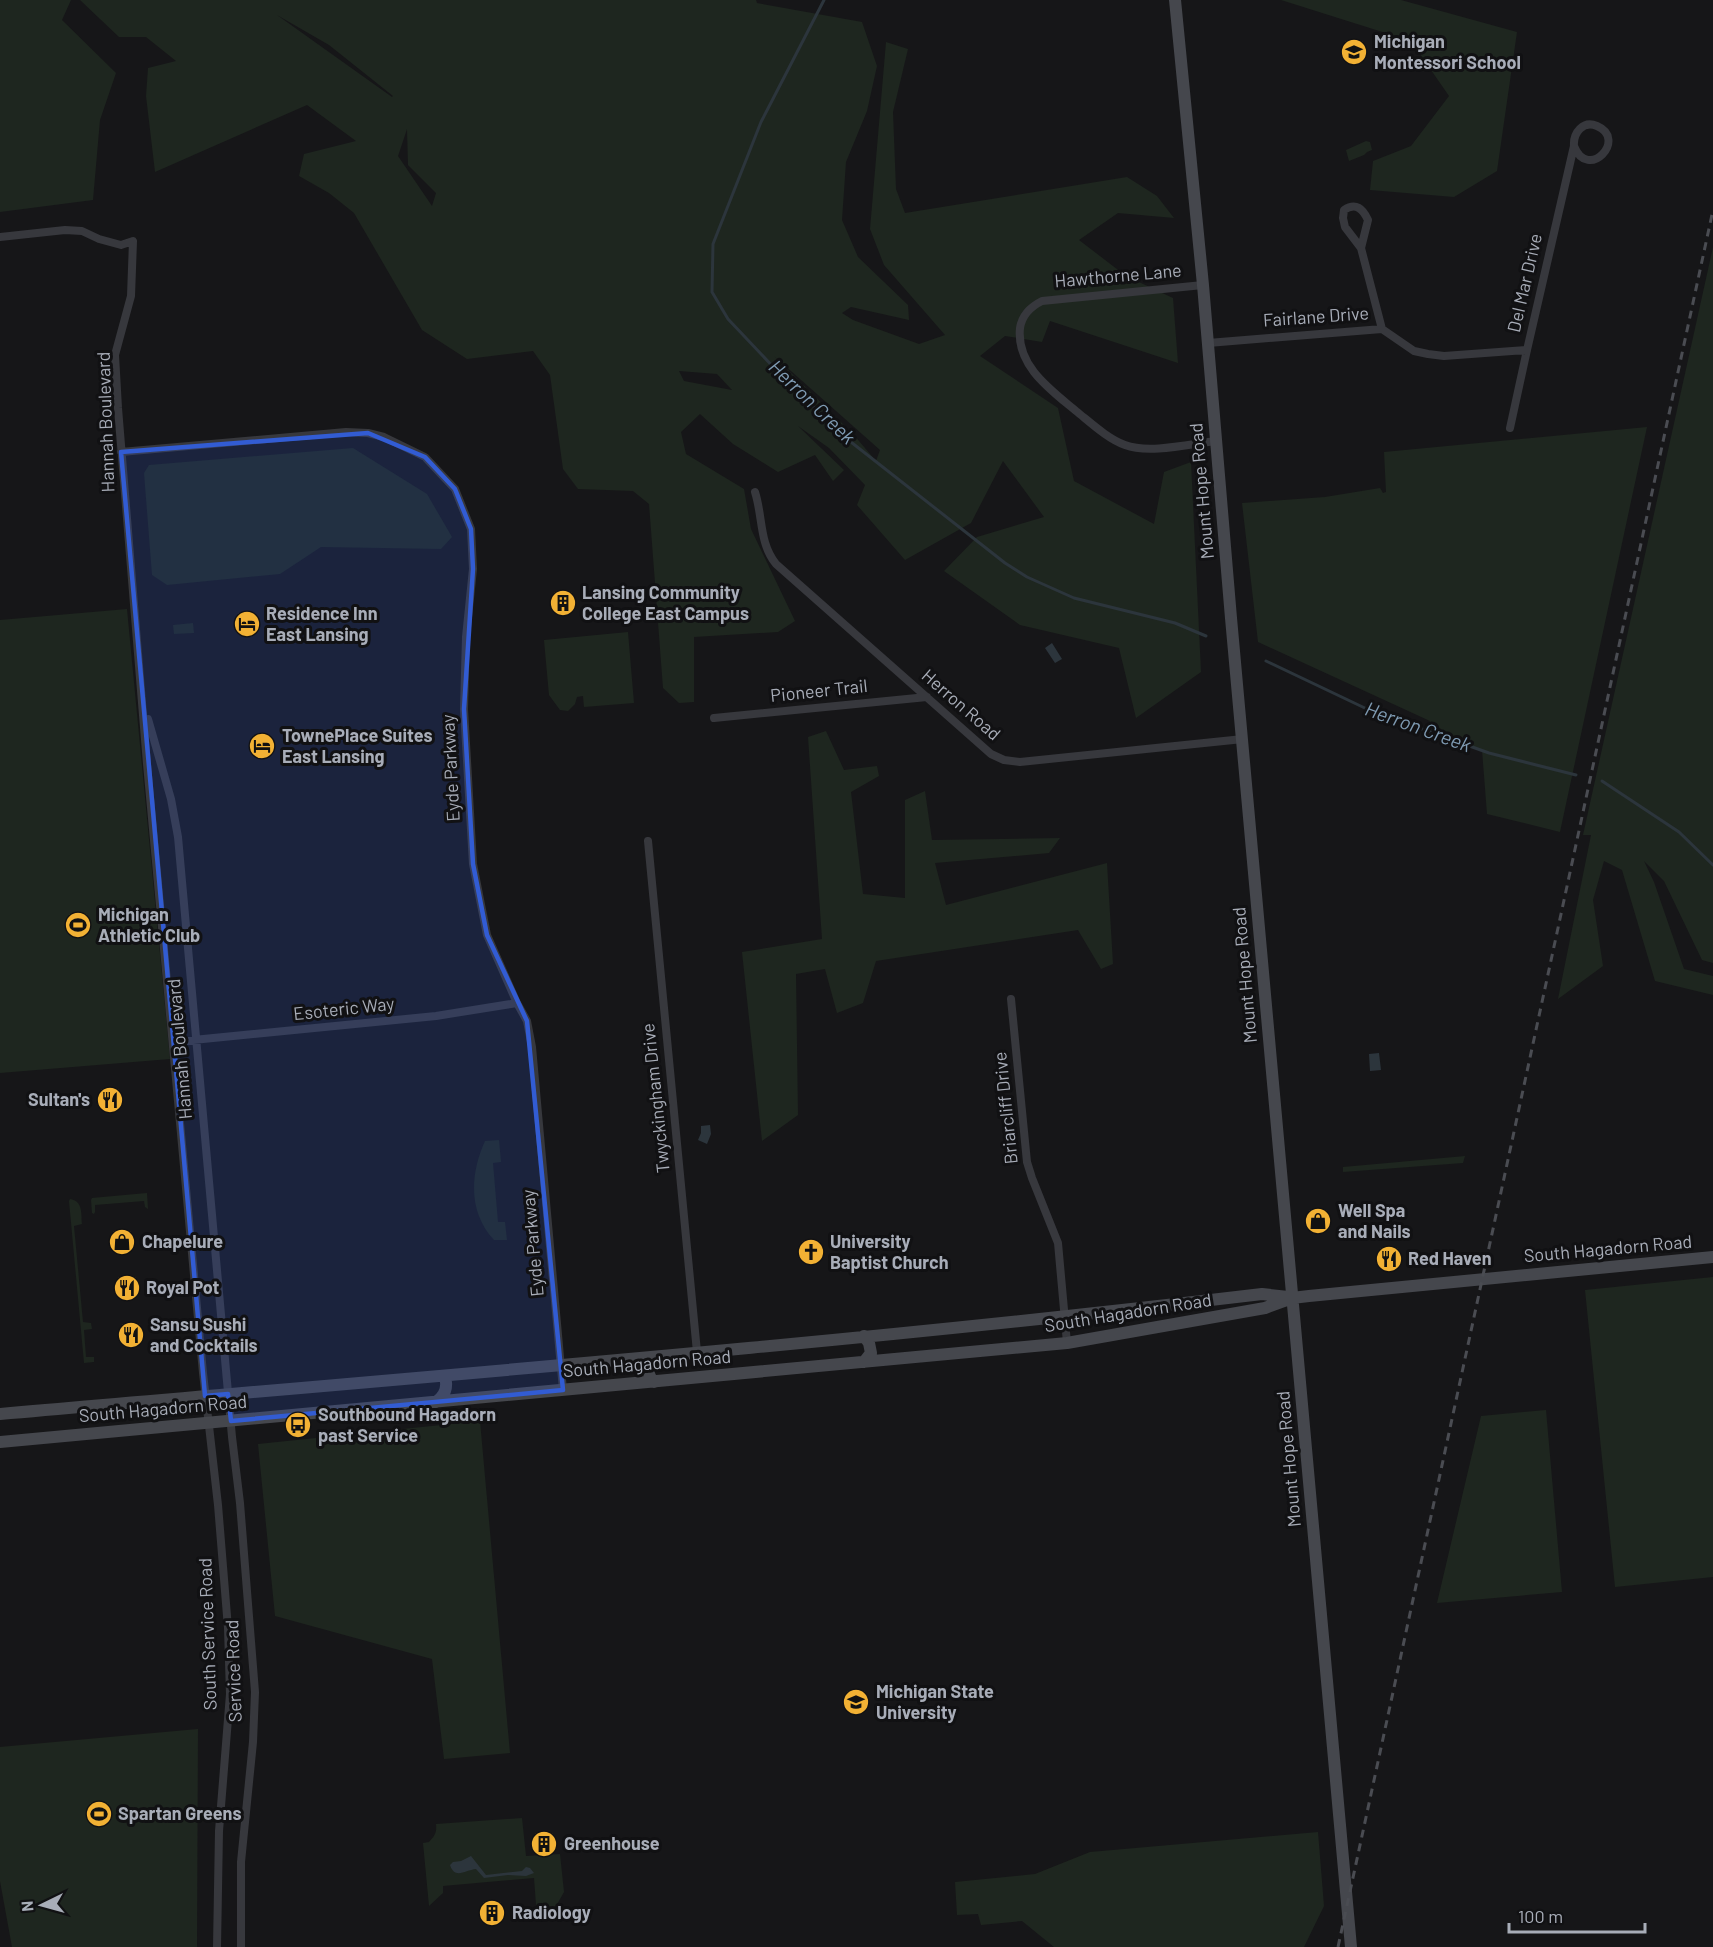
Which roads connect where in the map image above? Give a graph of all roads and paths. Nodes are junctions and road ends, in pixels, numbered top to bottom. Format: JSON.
{"nodes":[{"id":1,"x":1175,"y":0,"type":"edge"},
{"id":2,"x":1574,"y":146,"type":"junction"},
{"id":3,"x":0,"y":237,"type":"edge"},
{"id":4,"x":1361,"y":248,"type":"junction"},
{"id":5,"x":1203,"y":285,"type":"junction"},
{"id":6,"x":1382,"y":329,"type":"junction"},
{"id":7,"x":1208,"y":343,"type":"junction"},
{"id":8,"x":1527,"y":350,"type":"junction"},
{"id":9,"x":1510,"y":428,"type":"dead end"},
{"id":10,"x":1216,"y":441,"type":"junction"},
{"id":11,"x":121,"y":452,"type":"junction"},
{"id":12,"x":755,"y":492,"type":"dead end"},
{"id":13,"x":927,"y":697,"type":"junction"},
{"id":14,"x":143,"y":704,"type":"junction"},
{"id":15,"x":714,"y":718,"type":"dead end"},
{"id":16,"x":1243,"y":739,"type":"junction"},
{"id":17,"x":648,"y":841,"type":"dead end"},
{"id":18,"x":1011,"y":999,"type":"dead end"},
{"id":19,"x":517,"y":1003,"type":"junction"},
{"id":20,"x":195,"y":1040,"type":"junction"},
{"id":21,"x":173,"y":1042,"type":"junction"},
{"id":22,"x":1713,"y":1257,"type":"edge"},
{"id":23,"x":1292,"y":1298,"type":"junction"},
{"id":24,"x":1065,"y":1317,"type":"junction"},
{"id":25,"x":864,"y":1336,"type":"junction"},
{"id":26,"x":1067,"y":1343,"type":"junction"},
{"id":27,"x":697,"y":1352,"type":"junction"},
{"id":28,"x":652,"y":1357,"type":"junction"},
{"id":29,"x":864,"y":1362,"type":"junction"},
{"id":30,"x":561,"y":1365,"type":"junction"},
{"id":31,"x":445,"y":1377,"type":"junction"},
{"id":32,"x":654,"y":1382,"type":"junction"},
{"id":33,"x":563,"y":1390,"type":"junction"},
{"id":34,"x":228,"y":1394,"type":"junction"},
{"id":35,"x":205,"y":1396,"type":"junction"},
{"id":36,"x":436,"y":1402,"type":"junction"},
{"id":37,"x":0,"y":1414,"type":"edge"},
{"id":38,"x":231,"y":1421,"type":"junction"},
{"id":39,"x":208,"y":1424,"type":"junction"},
{"id":40,"x":0,"y":1442,"type":"edge"},
{"id":41,"x":217,"y":1945,"type":"edge"},
{"id":42,"x":241,"y":1947,"type":"edge"},
{"id":43,"x":1351,"y":1947,"type":"edge"}],
"edges":[{"from":1,"to":5,"type":"street","name":"Mount Hope Road"},
{"from":2,"to":2,"type":"street","name":"Del Mar Drive"},
{"from":2,"to":8,"type":"street","name":"Del Mar Drive"},
{"from":3,"to":11,"type":"street","name":"Hannah Boulevard"},
{"from":4,"to":4,"type":"street"},
{"from":4,"to":6,"type":"street"},
{"from":5,"to":7,"type":"street","name":"Mount Hope Road"},
{"from":5,"to":10,"type":"street","name":"Hawthorne Lane"},
{"from":6,"to":7,"type":"street","name":"Fairlane Drive"},
{"from":6,"to":8,"type":"street","name":"Fairlane Drive"},
{"from":7,"to":10,"type":"street","name":"Mount Hope Road"},
{"from":8,"to":9,"type":"street","name":"Del Mar Drive"},
{"from":10,"to":16,"type":"street","name":"Mount Hope Road"},
{"from":11,"to":14,"type":"street","name":"Hannah Boulevard"},
{"from":11,"to":19,"type":"street","name":"Eyde Parkway"},
{"from":12,"to":13,"type":"street","name":"Herron Road"},
{"from":13,"to":15,"type":"street","name":"Pioneer Trail"},
{"from":13,"to":16,"type":"street","name":"Herron Road"},
{"from":14,"to":20,"type":"street","name":"Hannah Boulevard"},
{"from":14,"to":21,"type":"street","name":"Hannah Boulevard"},
{"from":16,"to":23,"type":"street","name":"Mount Hope Road"},
{"from":17,"to":27,"type":"street","name":"Twyckingham Drive"},
{"from":18,"to":24,"type":"street","name":"Briarcliff Drive"},
{"from":19,"to":20,"type":"street","name":"Esoteric Way"},
{"from":19,"to":30,"type":"street","name":"Eyde Parkway"},
{"from":20,"to":21,"type":"street","name":"Esoteric Way"},
{"from":20,"to":34,"type":"street","name":"Hannah Boulevard"},
{"from":21,"to":35,"type":"street","name":"Hannah Boulevard"},
{"from":22,"to":23,"type":"street","name":"South Hagadorn Road"},
{"from":23,"to":24,"type":"street","name":"South Hagadorn Road"},
{"from":23,"to":26,"type":"street","name":"South Hagadorn Road"},
{"from":23,"to":43,"type":"street","name":"Mount Hope Road"},
{"from":24,"to":25,"type":"street","name":"South Hagadorn Road"},
{"from":24,"to":26,"type":"street","name":"Briarcliff Drive"},
{"from":25,"to":27,"type":"street","name":"South Hagadorn Road"},
{"from":25,"to":29,"type":"street"},
{"from":26,"to":29,"type":"street","name":"South Hagadorn Road"},
{"from":27,"to":28,"type":"street","name":"South Hagadorn Road"},
{"from":28,"to":30,"type":"street","name":"South Hagadorn Road"},
{"from":28,"to":32,"type":"street"},
{"from":29,"to":32,"type":"street","name":"South Hagadorn Road"},
{"from":30,"to":31,"type":"street","name":"South Hagadorn Road"},
{"from":30,"to":33,"type":"street","name":"Eyde Parkway"},
{"from":31,"to":34,"type":"street","name":"South Hagadorn Road"},
{"from":31,"to":36,"type":"street"},
{"from":32,"to":33,"type":"street","name":"South Hagadorn Road"},
{"from":33,"to":36,"type":"street","name":"South Hagadorn Road"},
{"from":34,"to":35,"type":"street","name":"South Hagadorn Road"},
{"from":34,"to":38,"type":"street","name":"Service Road"},
{"from":35,"to":37,"type":"street","name":"South Hagadorn Road"},
{"from":35,"to":39,"type":"street","name":"South Service Road"},
{"from":36,"to":38,"type":"street","name":"South Hagadorn Road"},
{"from":38,"to":39,"type":"street","name":"South Hagadorn Road"},
{"from":38,"to":42,"type":"street","name":"Service Road"},
{"from":39,"to":40,"type":"street","name":"South Hagadorn Road"},
{"from":39,"to":41,"type":"street","name":"South Service Road"}]}
